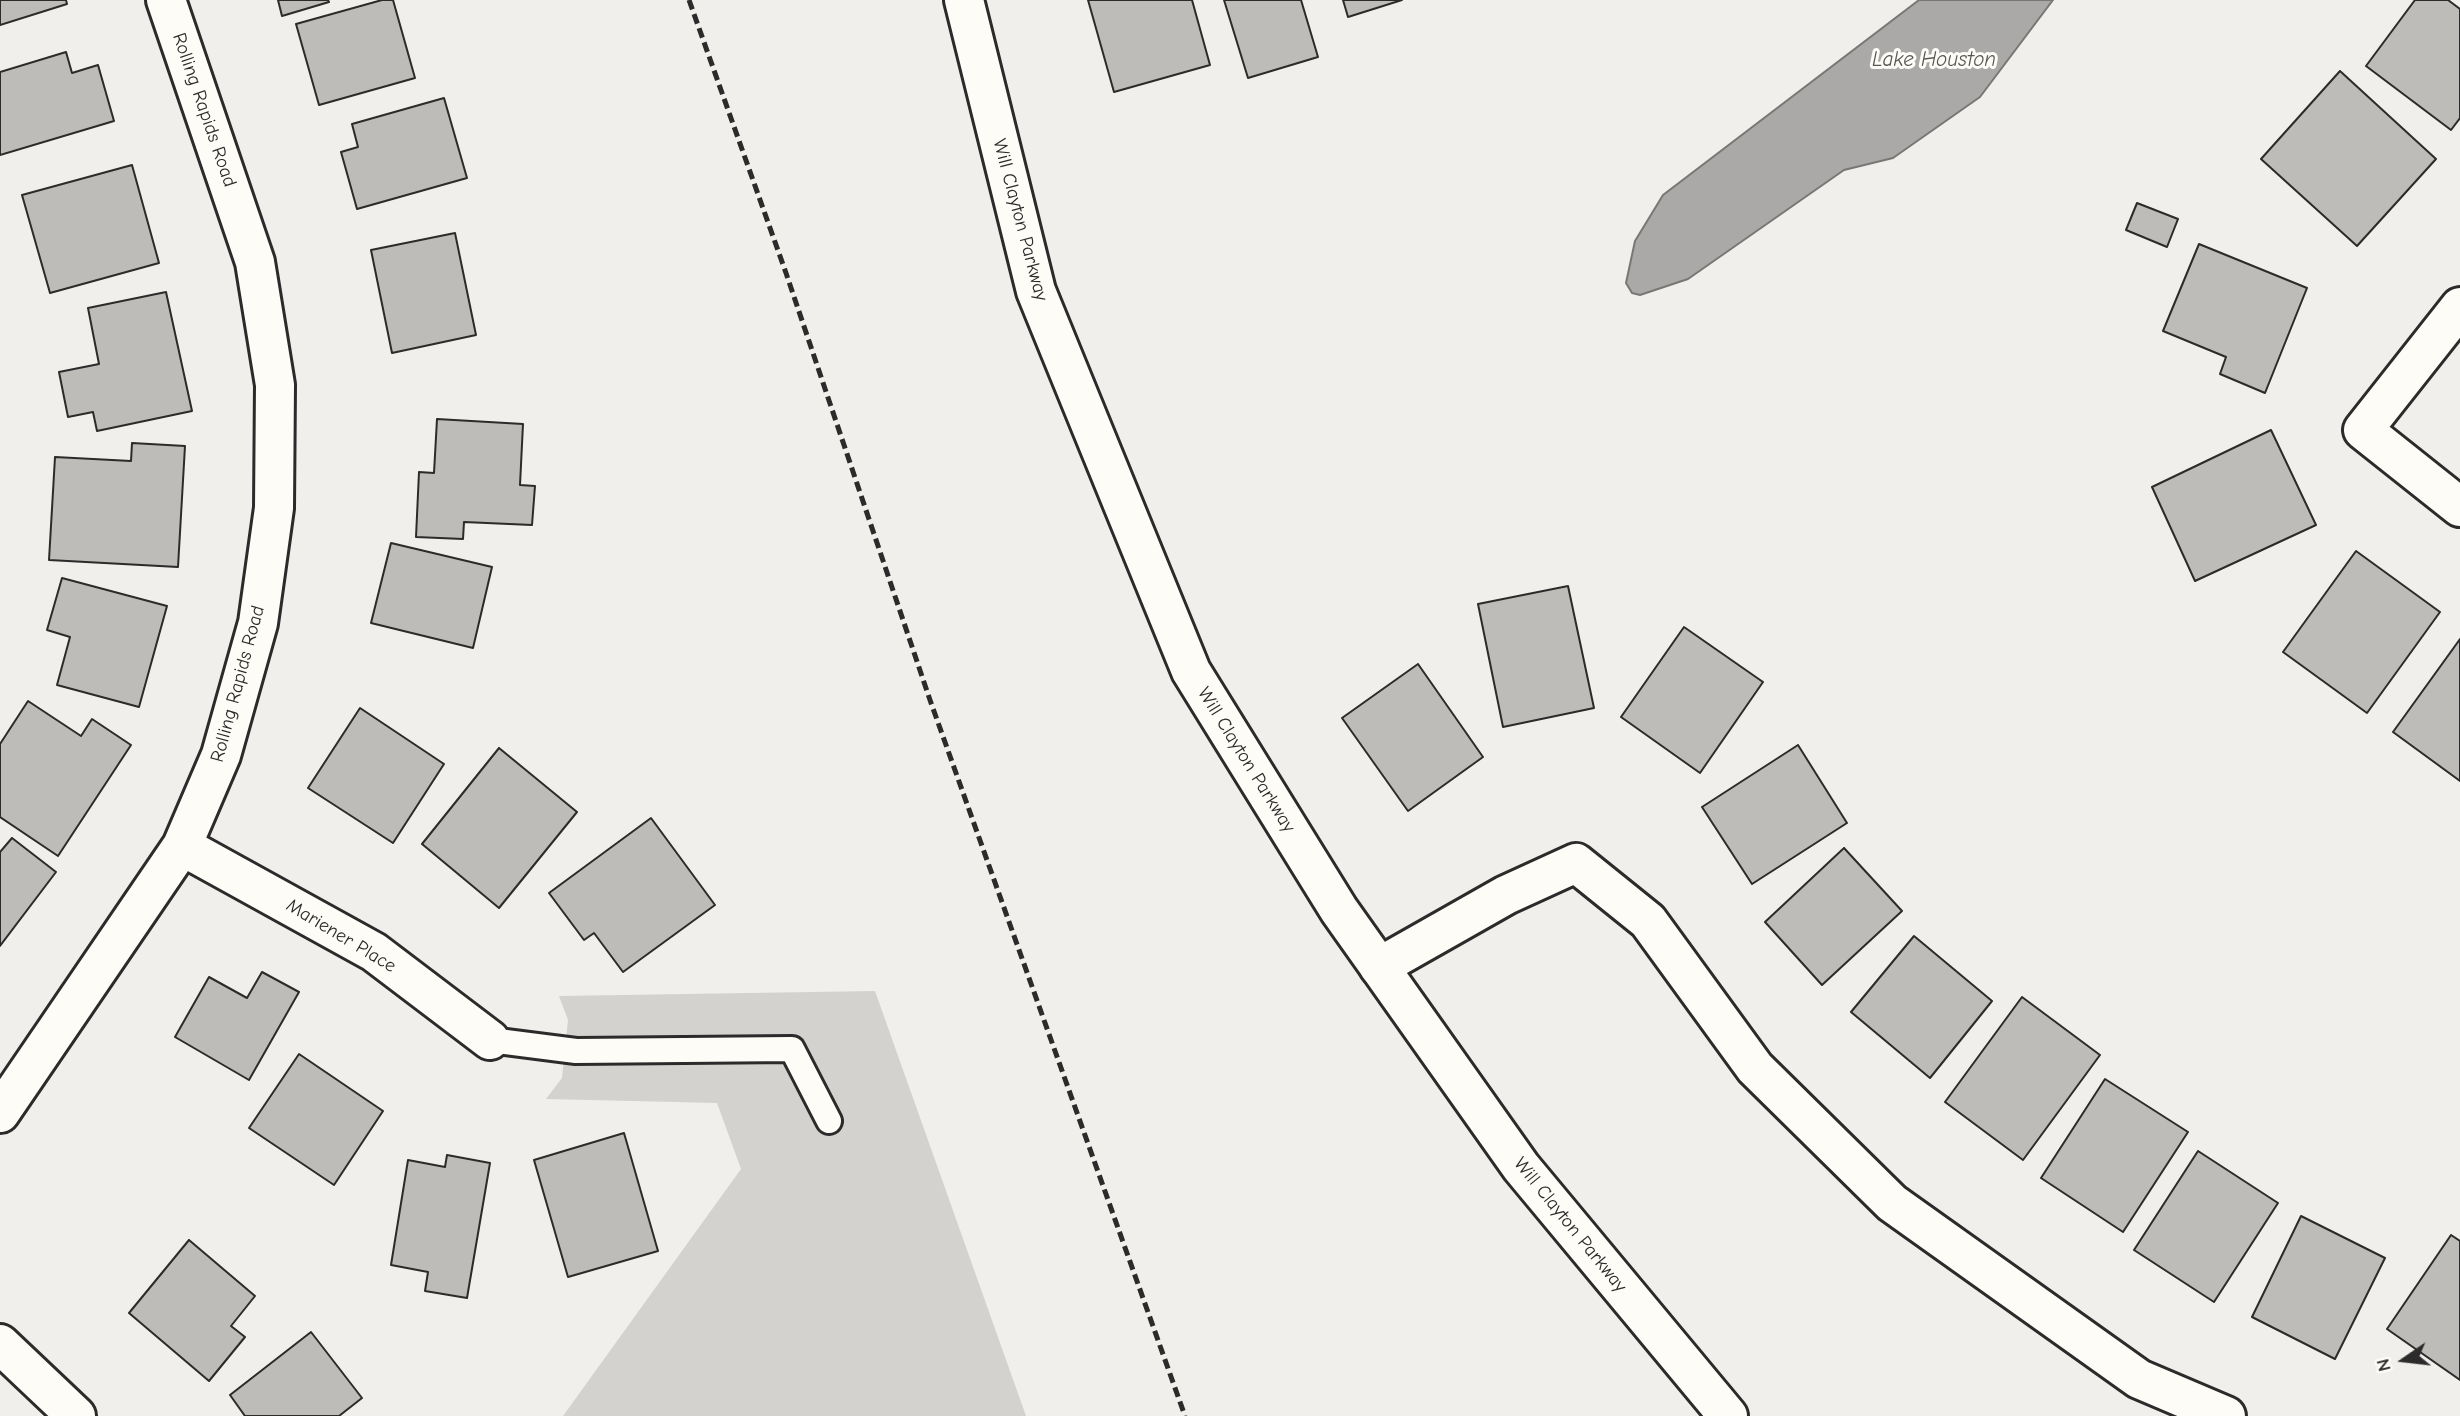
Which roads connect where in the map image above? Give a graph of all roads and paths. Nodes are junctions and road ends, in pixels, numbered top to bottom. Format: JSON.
{"nodes":[{"id":1,"x":166,"y":0,"type":"edge"},
{"id":2,"x":964,"y":0,"type":"edge"},
{"id":3,"x":2460,"y":307,"type":"edge"},
{"id":4,"x":2460,"y":507,"type":"edge"},
{"id":5,"x":182,"y":846,"type":"junction"},
{"id":6,"x":1380,"y":967,"type":"junction"},
{"id":7,"x":490,"y":1040,"type":"joint"},
{"id":8,"x":0,"y":1113,"type":"edge"},
{"id":9,"x":829,"y":1121,"type":"dead end"},
{"id":10,"x":0,"y":1344,"type":"edge"},
{"id":11,"x":76,"y":1416,"type":"edge"},
{"id":12,"x":1728,"y":1416,"type":"edge"},
{"id":13,"x":2226,"y":1416,"type":"edge"}],
"edges":[{"from":1,"to":5,"type":"street","name":"Rolling Rapids Road"},
{"from":2,"to":6,"type":"street","name":"Will Clayton Parkway"},
{"from":3,"to":4,"type":"street"},
{"from":5,"to":7,"type":"street","name":"Mariener Place"},
{"from":5,"to":8,"type":"street","name":"Rolling Rapids Road"},
{"from":6,"to":12,"type":"street","name":"Will Clayton Parkway"},
{"from":6,"to":13,"type":"street"},
{"from":7,"to":9,"type":"lane"},
{"from":10,"to":11,"type":"street"}]}
